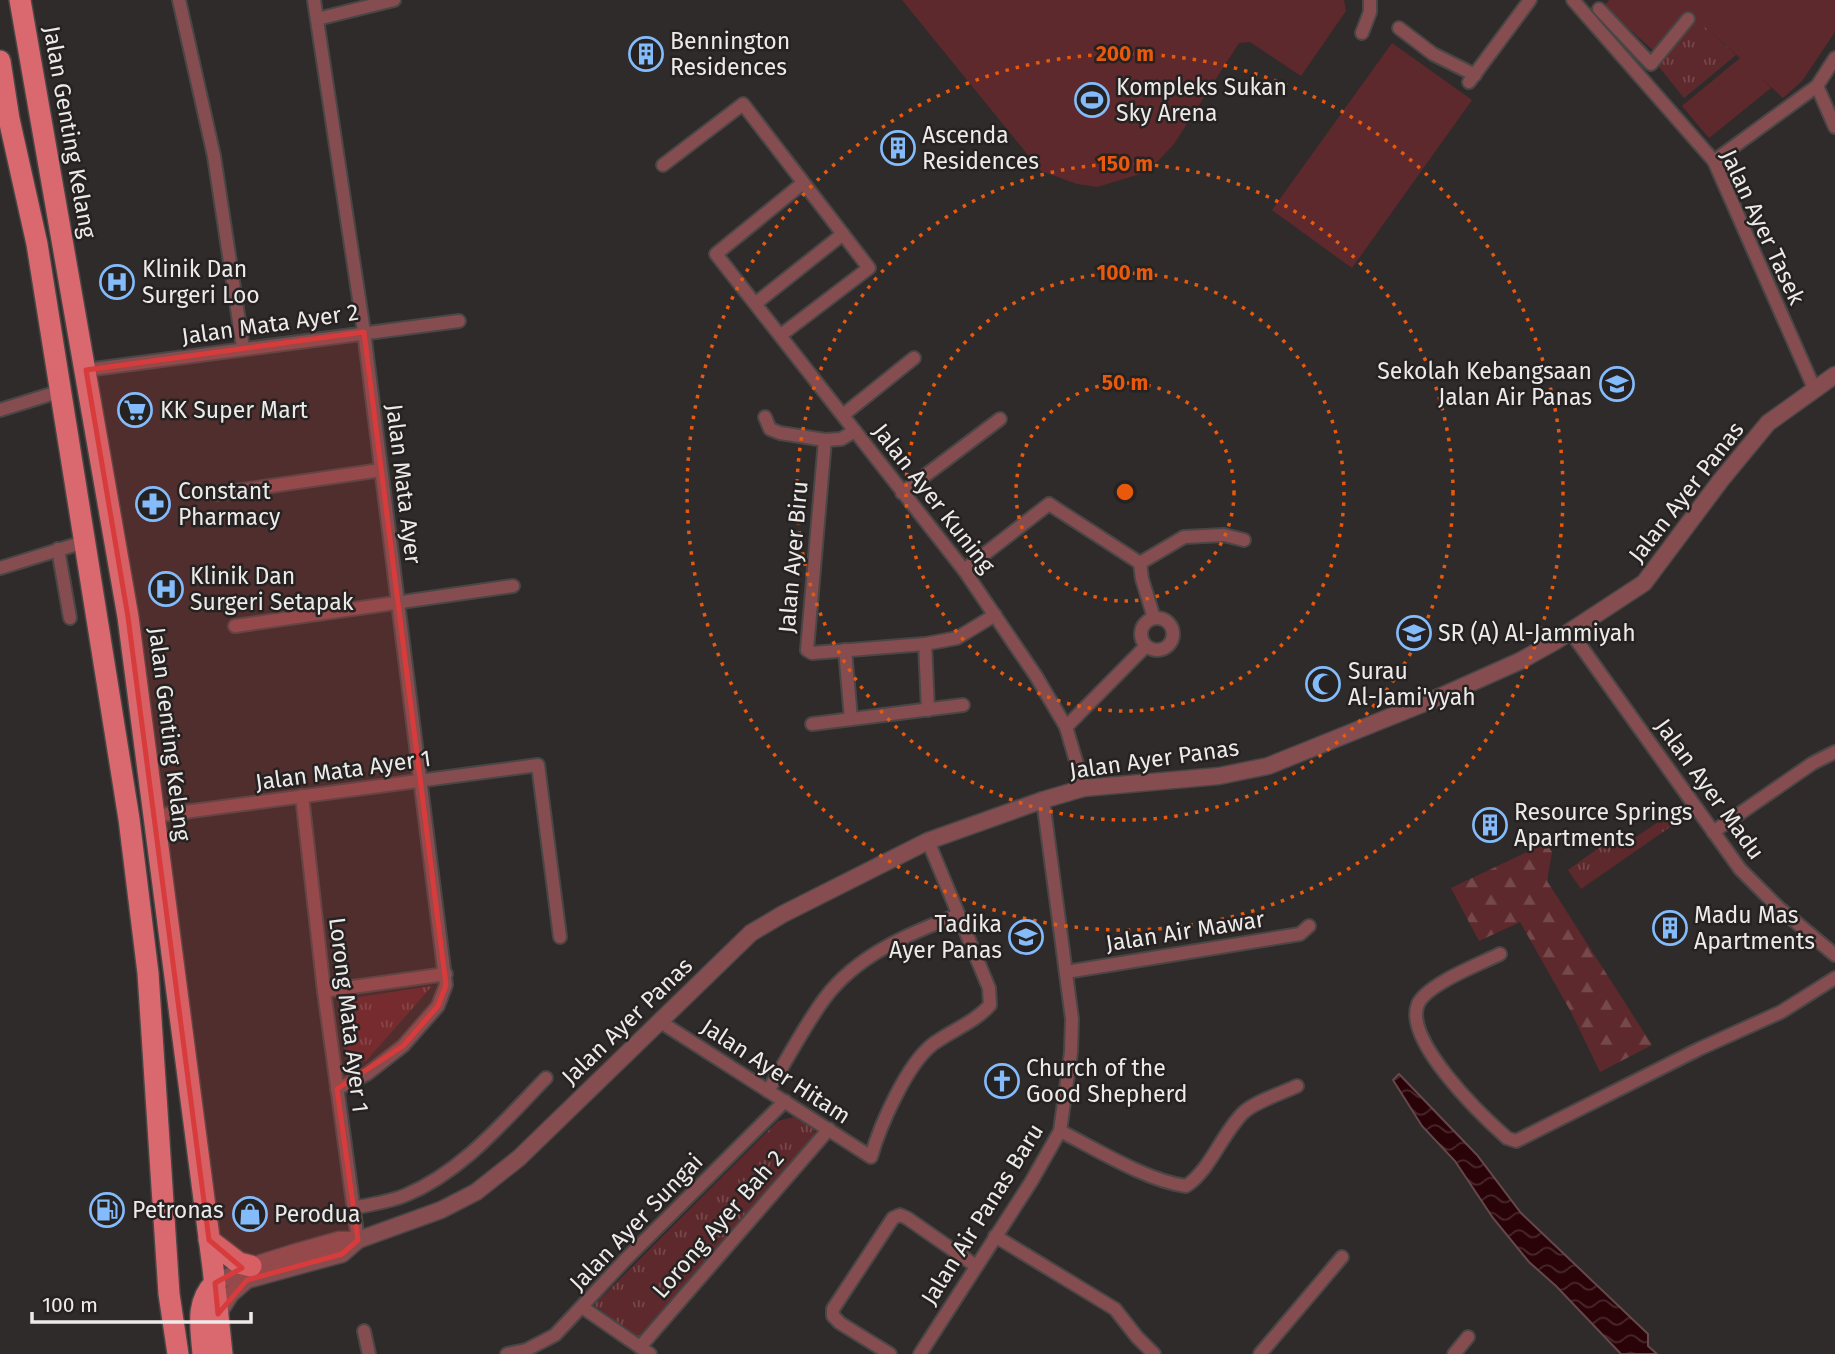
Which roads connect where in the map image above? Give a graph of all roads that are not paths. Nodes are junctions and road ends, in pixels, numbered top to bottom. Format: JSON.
{"nodes":[{"id":1,"x":20,"y":0,"type":"edge"},
{"id":2,"x":179,"y":0,"type":"edge"},
{"id":3,"x":314,"y":0,"type":"edge"},
{"id":4,"x":394,"y":0,"type":"edge"},
{"id":5,"x":1370,"y":0,"type":"edge"},
{"id":6,"x":1530,"y":0,"type":"edge"},
{"id":7,"x":1573,"y":0,"type":"edge"},
{"id":8,"x":1603,"y":5,"type":"edge"},
{"id":9,"x":1586,"y":15,"type":"junction"},
{"id":10,"x":317,"y":19,"type":"junction"},
{"id":11,"x":1688,"y":19,"type":"dead end"},
{"id":12,"x":1399,"y":27,"type":"dead end"},
{"id":13,"x":1362,"y":33,"type":"dead end"},
{"id":14,"x":1835,"y":58,"type":"edge"},
{"id":15,"x":0,"y":61,"type":"edge"},
{"id":16,"x":1816,"y":86,"type":"junction"},
{"id":17,"x":5,"y":120,"type":"edge"},
{"id":18,"x":1835,"y":127,"type":"edge"},
{"id":19,"x":1714,"y":161,"type":"junction"},
{"id":20,"x":663,"y":165,"type":"dead end"},
{"id":21,"x":803,"y":183,"type":"junction"},
{"id":22,"x":843,"y":234,"type":"junction"},
{"id":23,"x":756,"y":303,"type":"junction"},
{"id":24,"x":459,"y":321,"type":"dead end"},
{"id":25,"x":364,"y":332,"type":"junction"},
{"id":26,"x":781,"y":335,"type":"junction"},
{"id":27,"x":243,"y":348,"type":"junction"},
{"id":28,"x":914,"y":358,"type":"dead end"},
{"id":29,"x":86,"y":370,"type":"junction"},
{"id":30,"x":1835,"y":375,"type":"edge"},
{"id":31,"x":1814,"y":388,"type":"junction"},
{"id":32,"x":61,"y":391,"type":"junction"},
{"id":33,"x":0,"y":410,"type":"edge"},
{"id":34,"x":843,"y":415,"type":"junction"},
{"id":35,"x":765,"y":417,"type":"dead end"},
{"id":36,"x":1000,"y":419,"type":"dead end"},
{"id":37,"x":855,"y":431,"type":"junction"},
{"id":38,"x":825,"y":440,"type":"junction"},
{"id":39,"x":100,"y":454,"type":"junction"},
{"id":40,"x":382,"y":470,"type":"junction"},
{"id":41,"x":902,"y":493,"type":"junction"},
{"id":42,"x":215,"y":494,"type":"dead end"},
{"id":43,"x":1244,"y":540,"type":"dead end"},
{"id":44,"x":84,"y":542,"type":"junction"},
{"id":45,"x":58,"y":549,"type":"junction"},
{"id":46,"x":1140,"y":563,"type":"junction"},
{"id":47,"x":0,"y":568,"type":"edge"},
{"id":48,"x":964,"y":570,"type":"junction"},
{"id":49,"x":513,"y":586,"type":"dead end"},
{"id":50,"x":398,"y":602,"type":"junction"},
{"id":51,"x":995,"y":615,"type":"junction"},
{"id":52,"x":70,"y":618,"type":"dead end"},
{"id":53,"x":1154,"y":618,"type":"junction"},
{"id":54,"x":235,"y":626,"type":"dead end"},
{"id":55,"x":1570,"y":631,"type":"junction"},
{"id":56,"x":925,"y":643,"type":"junction"},
{"id":57,"x":1146,"y":646,"type":"junction"},
{"id":58,"x":845,"y":650,"type":"junction"},
{"id":59,"x":963,"y":705,"type":"dead end"},
{"id":60,"x":928,"y":710,"type":"junction"},
{"id":61,"x":851,"y":719,"type":"junction"},
{"id":62,"x":812,"y":724,"type":"dead end"},
{"id":63,"x":1066,"y":727,"type":"junction"},
{"id":64,"x":1835,"y":752,"type":"edge"},
{"id":65,"x":421,"y":781,"type":"junction"},
{"id":66,"x":1084,"y":788,"type":"junction"},
{"id":67,"x":302,"y":796,"type":"junction"},
{"id":68,"x":1043,"y":800,"type":"junction"},
{"id":69,"x":154,"y":816,"type":"junction"},
{"id":70,"x":1713,"y":832,"type":"junction"},
{"id":71,"x":928,"y":841,"type":"junction"},
{"id":72,"x":958,"y":915,"type":"junction"},
{"id":73,"x":1309,"y":926,"type":"dead end"},
{"id":74,"x":560,"y":937,"type":"dead end"},
{"id":75,"x":1500,"y":954,"type":"dead end"},
{"id":76,"x":1835,"y":955,"type":"edge"},
{"id":77,"x":1066,"y":972,"type":"junction"},
{"id":78,"x":446,"y":974,"type":"junction"},
{"id":79,"x":1835,"y":978,"type":"edge"},
{"id":80,"x":324,"y":991,"type":"junction"},
{"id":81,"x":659,"y":1021,"type":"junction"},
{"id":82,"x":546,"y":1078,"type":"dead end"},
{"id":83,"x":1297,"y":1086,"type":"dead end"},
{"id":84,"x":337,"y":1090,"type":"junction"},
{"id":85,"x":768,"y":1091,"type":"junction"},
{"id":86,"x":785,"y":1101,"type":"junction"},
{"id":87,"x":829,"y":1129,"type":"junction"},
{"id":88,"x":1060,"y":1131,"type":"junction"},
{"id":89,"x":354,"y":1208,"type":"junction"},
{"id":90,"x":995,"y":1236,"type":"junction"},
{"id":91,"x":209,"y":1240,"type":"junction"},
{"id":92,"x":358,"y":1240,"type":"junction"},
{"id":93,"x":1342,"y":1257,"type":"dead end"},
{"id":94,"x":251,"y":1266,"type":"junction"},
{"id":95,"x":976,"y":1266,"type":"junction"},
{"id":96,"x":215,"y":1283,"type":"junction"},
{"id":97,"x":582,"y":1307,"type":"junction"},
{"id":98,"x":219,"y":1314,"type":"junction"},
{"id":99,"x":364,"y":1331,"type":"dead end"},
{"id":100,"x":1468,"y":1337,"type":"dead end"},
{"id":101,"x":645,"y":1350,"type":"edge"},
{"id":102,"x":178,"y":1354,"type":"edge"},
{"id":103,"x":203,"y":1354,"type":"edge"},
{"id":104,"x":222,"y":1354,"type":"edge"},
{"id":105,"x":369,"y":1354,"type":"edge"},
{"id":106,"x":507,"y":1354,"type":"edge"},
{"id":107,"x":890,"y":1354,"type":"edge"},
{"id":108,"x":920,"y":1354,"type":"edge"},
{"id":109,"x":1154,"y":1354,"type":"edge"},
{"id":110,"x":1260,"y":1354,"type":"edge"},
{"id":111,"x":1454,"y":1354,"type":"edge"}],
"edges":[{"from":1,"to":29,"type":"main road","name":"Jalan Genting Kelang"},
{"from":2,"to":27,"type":"street"},
{"from":3,"to":10,"type":"street","name":"Jalan Mata Ayer"},
{"from":4,"to":10,"type":"street"},
{"from":5,"to":13,"type":"street"},
{"from":6,"to":12,"type":"street"},
{"from":7,"to":9,"type":"street","name":"Jalan Ayer Tasek"},
{"from":8,"to":9,"type":"street"},
{"from":8,"to":11,"type":"street"},
{"from":9,"to":19,"type":"street","name":"Jalan Ayer Tasek"},
{"from":10,"to":25,"type":"street","name":"Jalan Mata Ayer"},
{"from":14,"to":16,"type":"street"},
{"from":15,"to":17,"type":"main road"},
{"from":16,"to":18,"type":"street"},
{"from":16,"to":19,"type":"street"},
{"from":17,"to":32,"type":"main road"},
{"from":19,"to":31,"type":"street","name":"Jalan Ayer Tasek"},
{"from":20,"to":21,"type":"street"},
{"from":21,"to":22,"type":"street"},
{"from":21,"to":23,"type":"street","name":"Jalan Ayer Kuning"},
{"from":22,"to":23,"type":"street"},
{"from":22,"to":26,"type":"street"},
{"from":23,"to":26,"type":"street","name":"Jalan Ayer Kuning"},
{"from":24,"to":25,"type":"street","name":"Jalan Mata Ayer 2"},
{"from":25,"to":27,"type":"street","name":"Jalan Mata Ayer 2"},
{"from":25,"to":40,"type":"street","name":"Jalan Mata Ayer"},
{"from":26,"to":34,"type":"street","name":"Jalan Ayer Kuning"},
{"from":27,"to":29,"type":"street","name":"Jalan Mata Ayer 2"},
{"from":28,"to":34,"type":"street"},
{"from":29,"to":39,"type":"main road","name":"Jalan Genting Kelang"},
{"from":30,"to":31,"type":"street","name":"Jalan Ayer Panas"},
{"from":31,"to":55,"type":"street","name":"Jalan Ayer Panas"},
{"from":32,"to":33,"type":"street"},
{"from":32,"to":44,"type":"main road"},
{"from":34,"to":37,"type":"street","name":"Jalan Ayer Kuning"},
{"from":35,"to":38,"type":"street"},
{"from":36,"to":41,"type":"street"},
{"from":37,"to":38,"type":"street"},
{"from":37,"to":41,"type":"street","name":"Jalan Ayer Kuning"},
{"from":38,"to":58,"type":"street","name":"Jalan Ayer Biru"},
{"from":39,"to":44,"type":"main road"},
{"from":39,"to":69,"type":"main road","name":"Jalan Genting Kelang"},
{"from":40,"to":42,"type":"street"},
{"from":40,"to":50,"type":"street","name":"Jalan Mata Ayer"},
{"from":41,"to":48,"type":"street","name":"Jalan Ayer Kuning"},
{"from":43,"to":46,"type":"street"},
{"from":44,"to":45,"type":"street"},
{"from":44,"to":102,"type":"main road"},
{"from":45,"to":47,"type":"street"},
{"from":45,"to":52,"type":"street"},
{"from":46,"to":48,"type":"street"},
{"from":46,"to":53,"type":"street"},
{"from":48,"to":51,"type":"street","name":"Jalan Ayer Kuning"},
{"from":49,"to":50,"type":"street"},
{"from":50,"to":54,"type":"street"},
{"from":50,"to":65,"type":"street","name":"Jalan Mata Ayer"},
{"from":51,"to":56,"type":"street","name":"Jalan Ayer Biru"},
{"from":51,"to":63,"type":"street","name":"Jalan Ayer Kuning"},
{"from":53,"to":57,"type":"street"},
{"from":53,"to":57,"type":"street"},
{"from":55,"to":66,"type":"street","name":"Jalan Ayer Panas"},
{"from":55,"to":70,"type":"street","name":"Jalan Ayer Madu"},
{"from":56,"to":58,"type":"street","name":"Jalan Ayer Biru"},
{"from":56,"to":60,"type":"street"},
{"from":57,"to":63,"type":"street"},
{"from":58,"to":61,"type":"street"},
{"from":59,"to":60,"type":"street"},
{"from":60,"to":61,"type":"street"},
{"from":61,"to":62,"type":"street"},
{"from":63,"to":66,"type":"street","name":"Jalan Ayer Kuning"},
{"from":64,"to":70,"type":"street"},
{"from":65,"to":67,"type":"street","name":"Jalan Mata Ayer 1"},
{"from":65,"to":74,"type":"street","name":"Jalan Mata Ayer 1"},
{"from":65,"to":78,"type":"street","name":"Jalan Mata Ayer"},
{"from":66,"to":68,"type":"street","name":"Jalan Ayer Panas"},
{"from":67,"to":69,"type":"street","name":"Jalan Mata Ayer 1"},
{"from":67,"to":80,"type":"street","name":"Lorong Mata Ayer 1"},
{"from":68,"to":71,"type":"street","name":"Jalan Ayer Panas"},
{"from":68,"to":77,"type":"street","name":"Jalan Air Panas Baru"},
{"from":69,"to":91,"type":"main road","name":"Jalan Genting Kelang"},
{"from":70,"to":76,"type":"street","name":"Jalan Ayer Madu"},
{"from":71,"to":72,"type":"street"},
{"from":71,"to":81,"type":"street","name":"Jalan Ayer Panas"},
{"from":72,"to":85,"type":"street"},
{"from":72,"to":87,"type":"street","name":"Jalan Ayer Hitam"},
{"from":73,"to":77,"type":"street","name":"Jalan Air Mawar"},
{"from":75,"to":79,"type":"street"},
{"from":77,"to":88,"type":"street","name":"Jalan Air Panas Baru"},
{"from":78,"to":80,"type":"street"},
{"from":78,"to":84,"type":"street"},
{"from":80,"to":84,"type":"street","name":"Lorong Mata Ayer 1"},
{"from":81,"to":85,"type":"street","name":"Jalan Ayer Hitam"},
{"from":81,"to":92,"type":"street","name":"Jalan Ayer Panas"},
{"from":82,"to":89,"type":"street"},
{"from":83,"to":88,"type":"street"},
{"from":84,"to":89,"type":"street","name":"Lorong Mata Ayer 1"},
{"from":85,"to":86,"type":"street","name":"Jalan Ayer Hitam"},
{"from":86,"to":87,"type":"street","name":"Jalan Ayer Hitam"},
{"from":86,"to":97,"type":"street","name":"Jalan Ayer Sungai"},
{"from":87,"to":101,"type":"street","name":"Lorong Ayer Bah 2"},
{"from":88,"to":90,"type":"street","name":"Jalan Air Panas Baru"},
{"from":89,"to":92,"type":"street","name":"Lorong Mata Ayer 1"},
{"from":90,"to":95,"type":"street","name":"Jalan Air Panas Baru"},
{"from":90,"to":109,"type":"street"},
{"from":91,"to":94,"type":"main road"},
{"from":91,"to":96,"type":"main road","name":"Jalan Genting Kelang"},
{"from":92,"to":94,"type":"street","name":"Jalan Ayer Panas"},
{"from":92,"to":98,"type":"street","name":"Jalan Ayer Panas"},
{"from":93,"to":110,"type":"street"},
{"from":94,"to":96,"type":"street","name":"Jalan Ayer Panas"},
{"from":95,"to":107,"type":"street"},
{"from":95,"to":108,"type":"street","name":"Jalan Air Panas Baru"},
{"from":96,"to":98,"type":"main road","name":"Jalan Genting Kelang"},
{"from":96,"to":103,"type":"main road"},
{"from":97,"to":101,"type":"street"},
{"from":97,"to":106,"type":"street","name":"Jalan Ayer Sungai"},
{"from":98,"to":104,"type":"main road","name":"Jalan Genting Kelang"},
{"from":99,"to":105,"type":"street"},
{"from":100,"to":111,"type":"street"}]}
